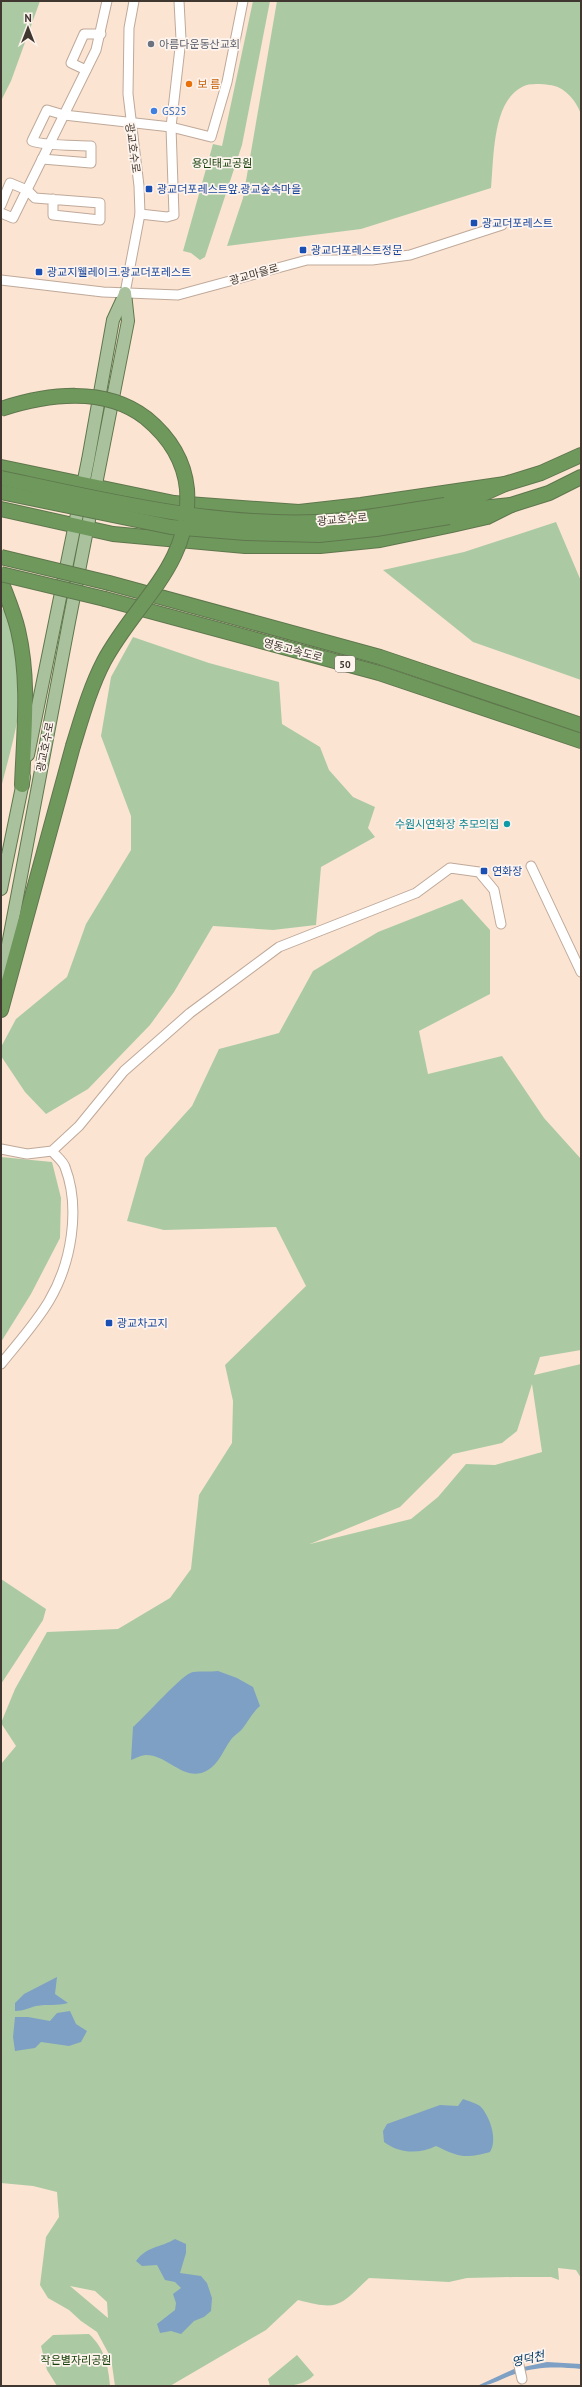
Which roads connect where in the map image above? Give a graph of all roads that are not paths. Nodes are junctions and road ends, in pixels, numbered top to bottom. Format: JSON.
{"nodes":[{"id":1,"x":107,"y":1,"type":"edge"},
{"id":2,"x":134,"y":1,"type":"edge"},
{"id":3,"x":179,"y":1,"type":"edge"},
{"id":4,"x":243,"y":1,"type":"edge"},
{"id":5,"x":101,"y":34,"type":"junction"},
{"id":6,"x":86,"y":70,"type":"junction"},
{"id":7,"x":64,"y":115,"type":"junction"},
{"id":8,"x":130,"y":121,"type":"junction"},
{"id":9,"x":171,"y":127,"type":"junction"},
{"id":10,"x":51,"y":143,"type":"junction"},
{"id":11,"x":42,"y":159,"type":"junction"},
{"id":12,"x":27,"y":190,"type":"junction"},
{"id":13,"x":53,"y":199,"type":"junction"},
{"id":14,"x":1,"y":205,"type":"edge"},
{"id":15,"x":1,"y":213,"type":"edge"},
{"id":16,"x":140,"y":214,"type":"junction"},
{"id":17,"x":502,"y":224,"type":"dead end"},
{"id":18,"x":1,"y":280,"type":"edge"},
{"id":19,"x":125,"y":293,"type":"junction"},
{"id":20,"x":1,"y":409,"type":"edge"},
{"id":21,"x":581,"y":455,"type":"edge"},
{"id":22,"x":1,"y":466,"type":"edge"},
{"id":23,"x":581,"y":477,"type":"edge"},
{"id":24,"x":1,"y":478,"type":"edge"},
{"id":25,"x":82,"y":483,"type":"junction"},
{"id":26,"x":505,"y":484,"type":"junction"},
{"id":27,"x":96,"y":486,"type":"junction"},
{"id":28,"x":1,"y":492,"type":"edge"},
{"id":29,"x":511,"y":505,"type":"junction"},
{"id":30,"x":1,"y":510,"type":"edge"},
{"id":31,"x":447,"y":511,"type":"junction"},
{"id":32,"x":81,"y":528,"type":"junction"},
{"id":33,"x":1,"y":557,"type":"edge"},
{"id":34,"x":1,"y":574,"type":"edge"},
{"id":35,"x":1,"y":581,"type":"edge"},
{"id":36,"x":581,"y":725,"type":"edge"},
{"id":37,"x":581,"y":741,"type":"edge"},
{"id":38,"x":22,"y":785,"type":"junction"},
{"id":39,"x":531,"y":866,"type":"dead end"},
{"id":40,"x":1,"y":889,"type":"edge"},
{"id":41,"x":501,"y":924,"type":"dead end"},
{"id":42,"x":581,"y":972,"type":"edge"},
{"id":43,"x":1,"y":982,"type":"edge"},
{"id":44,"x":1,"y":1010,"type":"edge"},
{"id":45,"x":1,"y":1149,"type":"edge"},
{"id":46,"x":52,"y":1151,"type":"junction"},
{"id":47,"x":1,"y":1364,"type":"edge"},
{"id":48,"x":518,"y":2361,"type":"dead end"},
{"id":49,"x":522,"y":2379,"type":"dead end"}],
"edges":[{"from":1,"to":5,"type":"street"},
{"from":2,"to":8,"type":"street","name":"광교호수로"},
{"from":3,"to":9,"type":"street"},
{"from":4,"to":9,"type":"street"},
{"from":5,"to":6,"type":"street"},
{"from":5,"to":6,"type":"street"},
{"from":6,"to":7,"type":"street"},
{"from":7,"to":8,"type":"street"},
{"from":7,"to":10,"type":"street"},
{"from":7,"to":10,"type":"street"},
{"from":8,"to":9,"type":"street"},
{"from":8,"to":16,"type":"street","name":"광교호수로"},
{"from":9,"to":16,"type":"street"},
{"from":10,"to":11,"type":"street"},
{"from":10,"to":11,"type":"street"},
{"from":11,"to":12,"type":"street"},
{"from":12,"to":13,"type":"street"},
{"from":12,"to":14,"type":"street"},
{"from":12,"to":15,"type":"street"},
{"from":13,"to":13,"type":"street"},
{"from":16,"to":19,"type":"street","name":"광교호수로"},
{"from":17,"to":19,"type":"street","name":"광교마을로"},
{"from":18,"to":19,"type":"street","name":"광교마을로"},
{"from":19,"to":25,"type":"main road","name":"광교호수로"},
{"from":19,"to":27,"type":"main road","name":"광교호수로"},
{"from":20,"to":44,"type":"highway","bridge":true},
{"from":21,"to":26,"type":"highway","name":"광교호수로"},
{"from":22,"to":25,"type":"highway"},
{"from":23,"to":29,"type":"highway","name":"광교호수로"},
{"from":24,"to":31,"type":"highway","name":"광교호수로","bridge":true},
{"from":25,"to":27,"type":"highway"},
{"from":25,"to":32,"type":"main road","name":"광교호수로"},
{"from":26,"to":27,"type":"highway"},
{"from":26,"to":31,"type":"highway","name":"광교호수로"},
{"from":27,"to":32,"type":"main road","name":"광교호수로"},
{"from":28,"to":31,"type":"highway","name":"광교호수로","bridge":true},
{"from":29,"to":31,"type":"highway","name":"광교호수로"},
{"from":29,"to":32,"type":"highway"},
{"from":30,"to":32,"type":"highway"},
{"from":32,"to":38,"type":"main road","name":"광교호수로"},
{"from":32,"to":43,"type":"main road","name":"광교호수로"},
{"from":33,"to":36,"type":"highway","name":"영동고속도로","number":"50","bridge":true},
{"from":34,"to":37,"type":"highway","name":"영동고속도로","number":"50","bridge":true},
{"from":35,"to":38,"type":"highway"},
{"from":38,"to":40,"type":"main road","name":"광교호수로"},
{"from":39,"to":42,"type":"street"},
{"from":41,"to":46,"type":"street"},
{"from":45,"to":46,"type":"street"},
{"from":46,"to":47,"type":"street"},
{"from":48,"to":49,"type":"street"}]}
